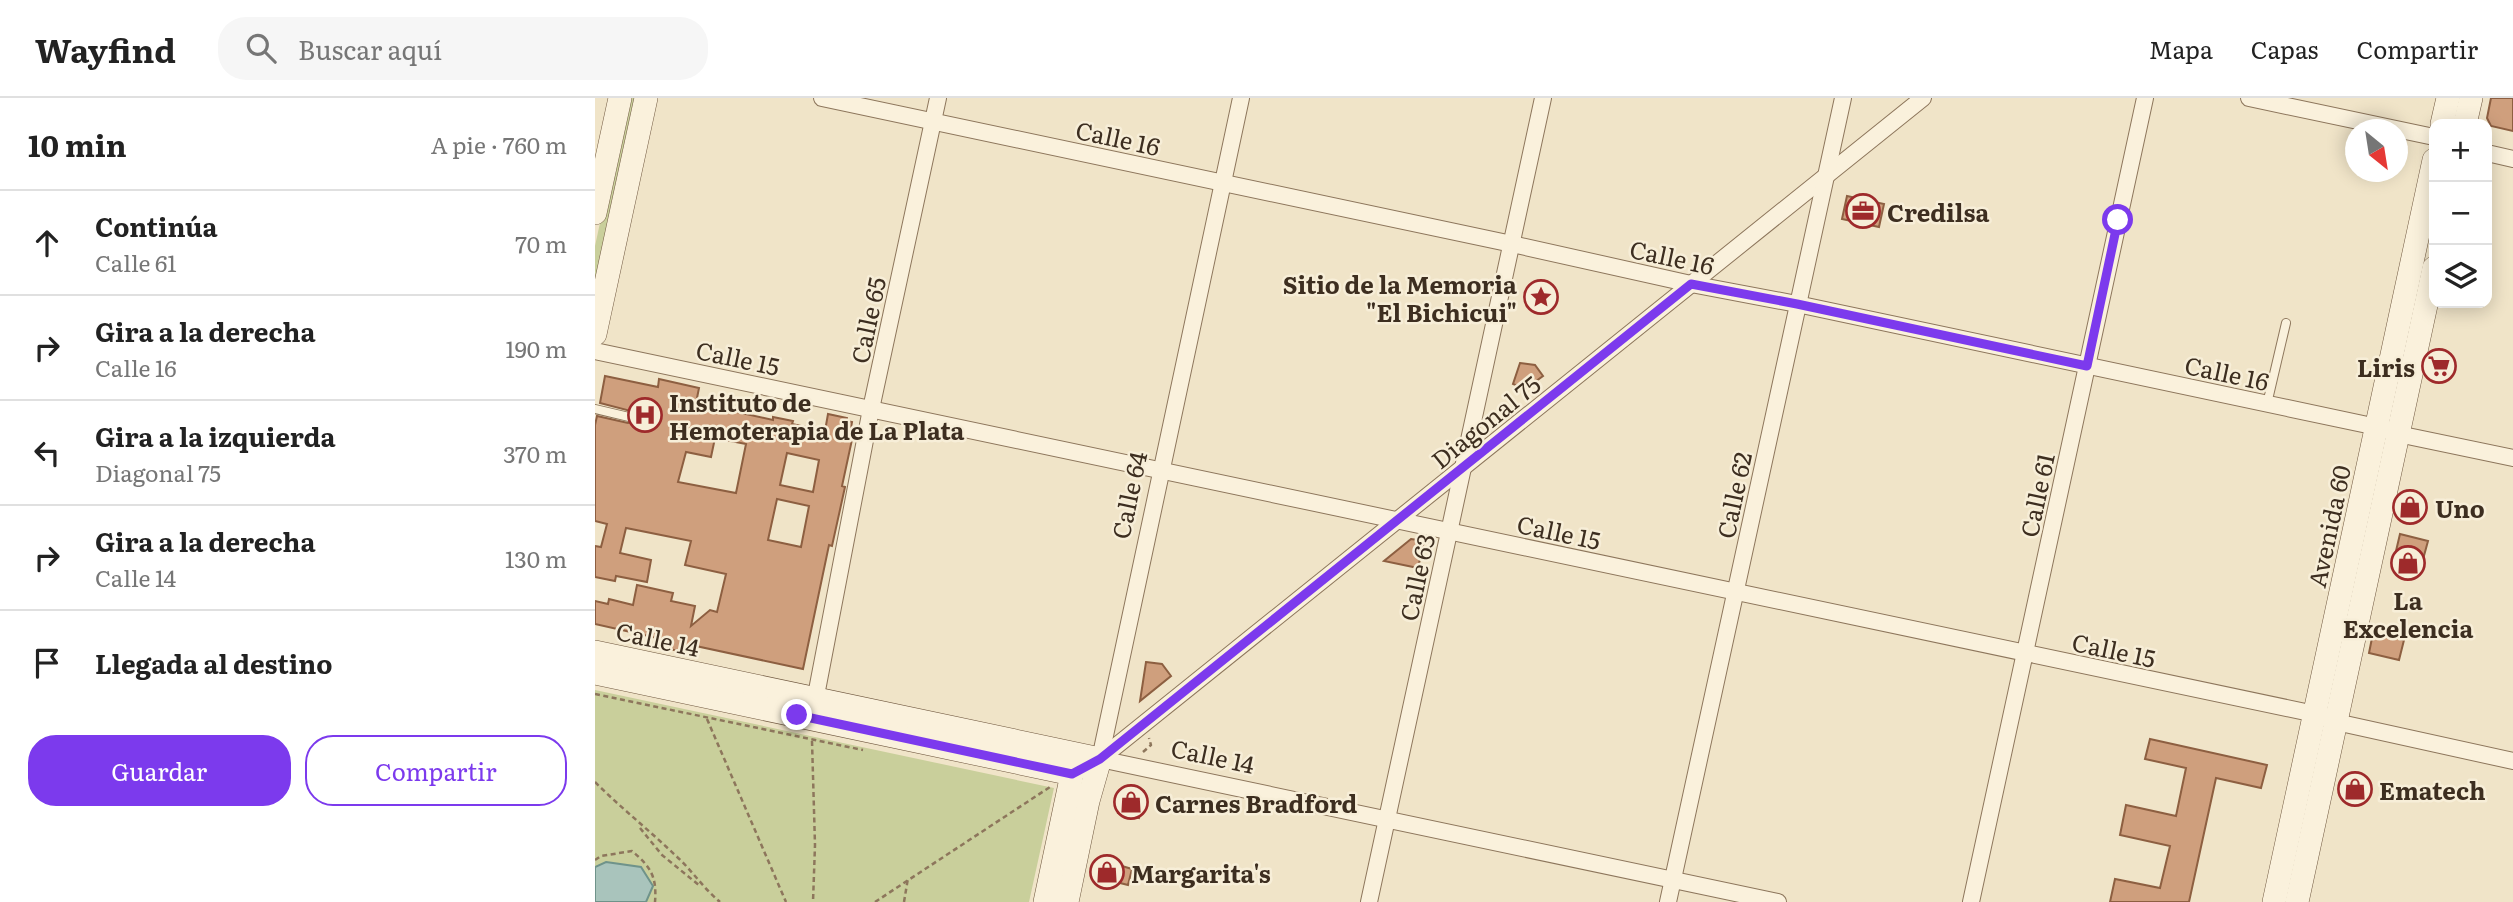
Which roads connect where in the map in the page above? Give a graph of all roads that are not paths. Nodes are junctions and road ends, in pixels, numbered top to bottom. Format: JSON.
{"nodes":[{"id":1,"x":620,"y":98,"type":"edge"},
{"id":2,"x":646,"y":98,"type":"edge"},
{"id":3,"x":822,"y":98,"type":"edge"},
{"id":4,"x":938,"y":98,"type":"edge"},
{"id":5,"x":1241,"y":98,"type":"edge"},
{"id":6,"x":1543,"y":98,"type":"edge"},
{"id":7,"x":1843,"y":98,"type":"edge"},
{"id":8,"x":1923,"y":98,"type":"edge"},
{"id":9,"x":2145,"y":98,"type":"edge"},
{"id":10,"x":2249,"y":98,"type":"edge"},
{"id":11,"x":2448,"y":98,"type":"edge"},
{"id":12,"x":2471,"y":98,"type":"edge"},
{"id":13,"x":2443,"y":119,"type":"edge"},
{"id":14,"x":2466,"y":119,"type":"edge"},
{"id":15,"x":933,"y":121,"type":"junction"},
{"id":16,"x":2429,"y":136,"type":"edge"},
{"id":17,"x":2492,"y":154,"type":"edge"},
{"id":18,"x":2513,"y":159,"type":"edge"},
{"id":19,"x":1828,"y":175,"type":"junction"},
{"id":20,"x":2430,"y":182,"type":"edge"},
{"id":21,"x":1222,"y":183,"type":"junction"},
{"id":22,"x":595,"y":213,"type":"edge"},
{"id":23,"x":1511,"y":244,"type":"junction"},
{"id":24,"x":1691,"y":284,"type":"junction"},
{"id":25,"x":2429,"y":286,"type":"edge"},
{"id":26,"x":1797,"y":304,"type":"junction"},
{"id":27,"x":2286,"y":323,"type":"dead end"},
{"id":28,"x":595,"y":334,"type":"edge"},
{"id":29,"x":595,"y":351,"type":"edge"},
{"id":30,"x":2087,"y":366,"type":"junction"},
{"id":31,"x":2267,"y":404,"type":"junction"},
{"id":32,"x":595,"y":409,"type":"edge"},
{"id":33,"x":871,"y":409,"type":"junction"},
{"id":34,"x":629,"y":417,"type":"dead end"},
{"id":35,"x":2388,"y":430,"type":"junction"},
{"id":36,"x":2513,"y":458,"type":"edge"},
{"id":37,"x":1462,"y":469,"type":"junction"},
{"id":38,"x":1160,"y":470,"type":"junction"},
{"id":39,"x":1396,"y":521,"type":"junction"},
{"id":40,"x":1450,"y":531,"type":"junction"},
{"id":41,"x":1735,"y":592,"type":"junction"},
{"id":42,"x":595,"y":652,"type":"edge"},
{"id":43,"x":2025,"y":653,"type":"junction"},
{"id":44,"x":595,"y":673,"type":"edge"},
{"id":45,"x":2325,"y":718,"type":"junction"},
{"id":46,"x":813,"y":719,"type":"junction"},
{"id":47,"x":1100,"y":759,"type":"junction"},
{"id":48,"x":2513,"y":761,"type":"edge"},
{"id":49,"x":1062,"y":780,"type":"junction"},
{"id":50,"x":1387,"y":819,"type":"junction"},
{"id":51,"x":1673,"y":880,"type":"junction"},
{"id":52,"x":1045,"y":902,"type":"edge"},
{"id":53,"x":1067,"y":902,"type":"edge"},
{"id":54,"x":1369,"y":902,"type":"edge"},
{"id":55,"x":1668,"y":902,"type":"edge"},
{"id":56,"x":1778,"y":902,"type":"edge"},
{"id":57,"x":1971,"y":902,"type":"edge"},
{"id":58,"x":2274,"y":902,"type":"edge"},
{"id":59,"x":2297,"y":902,"type":"edge"}],
"edges":[{"from":1,"to":22,"type":"main road"},
{"from":2,"to":28,"type":"main road"},
{"from":3,"to":15,"type":"street","name":"Calle 16"},
{"from":4,"to":15,"type":"street","name":"Calle 65"},
{"from":5,"to":21,"type":"street","name":"Calle 64"},
{"from":6,"to":23,"type":"street","name":"Calle 63"},
{"from":7,"to":19,"type":"street","name":"Calle 62"},
{"from":8,"to":19,"type":"street","name":"Diagonal 75"},
{"from":9,"to":30,"type":"street","name":"Calle 61"},
{"from":10,"to":16,"type":"street"},
{"from":11,"to":13,"type":"main road"},
{"from":12,"to":14,"type":"main road"},
{"from":15,"to":21,"type":"street","name":"Calle 16"},
{"from":15,"to":33,"type":"street","name":"Calle 65"},
{"from":17,"to":18,"type":"street"},
{"from":19,"to":24,"type":"street","name":"Diagonal 75"},
{"from":19,"to":26,"type":"street","name":"Calle 62"},
{"from":20,"to":35,"type":"main road","name":"Avenida 60"},
{"from":21,"to":23,"type":"street","name":"Calle 16"},
{"from":21,"to":38,"type":"street","name":"Calle 64"},
{"from":23,"to":24,"type":"street","name":"Calle 16"},
{"from":23,"to":37,"type":"street","name":"Calle 63"},
{"from":24,"to":26,"type":"street","name":"Calle 16"},
{"from":24,"to":37,"type":"street","name":"Diagonal 75"},
{"from":25,"to":35,"type":"main road","name":"Avenida 60"},
{"from":26,"to":30,"type":"street","name":"Calle 16"},
{"from":26,"to":41,"type":"street","name":"Calle 62"},
{"from":27,"to":31,"type":"lane"},
{"from":29,"to":33,"type":"street","name":"Calle 15"},
{"from":30,"to":31,"type":"street","name":"Calle 16"},
{"from":30,"to":43,"type":"street","name":"Calle 61"},
{"from":31,"to":35,"type":"street","name":"Calle 16"},
{"from":32,"to":34,"type":"lane"},
{"from":33,"to":38,"type":"street","name":"Calle 15"},
{"from":33,"to":46,"type":"street","name":"Calle 65"},
{"from":35,"to":36,"type":"street","name":"Calle 16"},
{"from":35,"to":45,"type":"main road","name":"Avenida 60"},
{"from":37,"to":39,"type":"street","name":"Diagonal 75"},
{"from":37,"to":40,"type":"street","name":"Calle 63"},
{"from":38,"to":39,"type":"street","name":"Calle 15"},
{"from":38,"to":47,"type":"street","name":"Calle 64"},
{"from":39,"to":40,"type":"street","name":"Calle 15"},
{"from":39,"to":47,"type":"street","name":"Diagonal 75"},
{"from":40,"to":41,"type":"street","name":"Calle 15"},
{"from":40,"to":50,"type":"street","name":"Calle 63"},
{"from":41,"to":43,"type":"street","name":"Calle 15"},
{"from":41,"to":51,"type":"street","name":"Calle 62"},
{"from":42,"to":46,"type":"main road","name":"Calle 14"},
{"from":43,"to":45,"type":"street","name":"Calle 15"},
{"from":43,"to":57,"type":"street","name":"Calle 61"},
{"from":44,"to":46,"type":"main road","name":"Calle 14"},
{"from":45,"to":48,"type":"street","name":"Calle 15"},
{"from":45,"to":58,"type":"main road","name":"Avenida 60"},
{"from":45,"to":59,"type":"main road","name":"Avenida 60"},
{"from":46,"to":47,"type":"main road","name":"Calle 14"},
{"from":46,"to":49,"type":"main road","name":"Calle 14"},
{"from":47,"to":49,"type":"street","name":"Diagonal 75"},
{"from":47,"to":50,"type":"street","name":"Calle 14"},
{"from":47,"to":53,"type":"main road","name":"Calle 64"},
{"from":49,"to":52,"type":"main road"},
{"from":50,"to":51,"type":"street","name":"Calle 14"},
{"from":50,"to":54,"type":"street","name":"Calle 63"},
{"from":51,"to":55,"type":"street","name":"Calle 62"},
{"from":51,"to":56,"type":"street","name":"Calle 14"}]}
